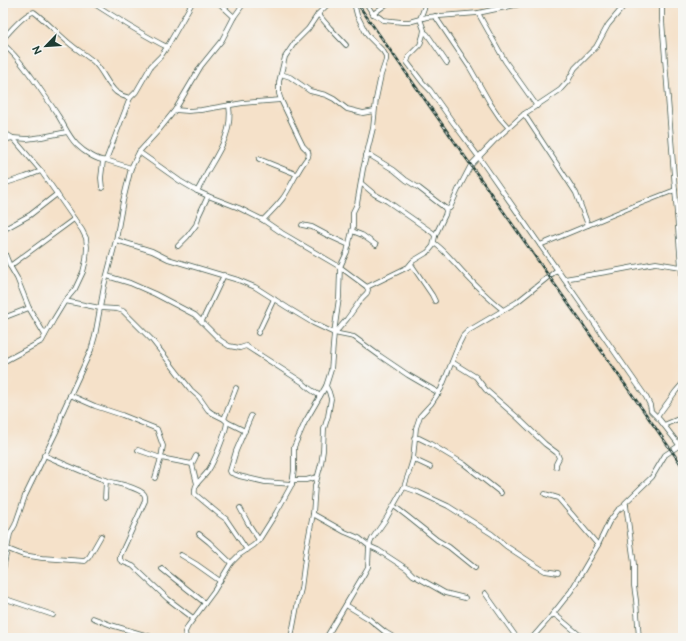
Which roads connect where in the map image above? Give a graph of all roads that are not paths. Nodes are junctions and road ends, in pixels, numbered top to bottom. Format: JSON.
{"nodes":[{"id":1,"x":93,"y":3,"type":"edge"},
{"id":2,"x":192,"y":3,"type":"edge"},
{"id":3,"x":219,"y":3,"type":"edge"},
{"id":4,"x":244,"y":3,"type":"edge"},
{"id":5,"x":327,"y":3,"type":"edge"},
{"id":6,"x":354,"y":3,"type":"edge"},
{"id":7,"x":366,"y":3,"type":"edge"},
{"id":8,"x":388,"y":3,"type":"edge"},
{"id":9,"x":426,"y":3,"type":"edge"},
{"id":10,"x":525,"y":3,"type":"edge"},
{"id":11,"x":625,"y":3,"type":"edge"},
{"id":12,"x":662,"y":3,"type":"edge"},
{"id":13,"x":478,"y":13,"type":"junction"},
{"id":14,"x":318,"y":14,"type":"junction"},
{"id":15,"x":373,"y":14,"type":"junction"},
{"id":16,"x":234,"y":16,"type":"junction"},
{"id":17,"x":435,"y":16,"type":"junction"},
{"id":18,"x":420,"y":19,"type":"junction"},
{"id":19,"x":424,"y":32,"type":"junction"},
{"id":20,"x":3,"y":39,"type":"edge"},
{"id":21,"x":3,"y":44,"type":"edge"},
{"id":22,"x":346,"y":45,"type":"dead end"},
{"id":23,"x":168,"y":47,"type":"junction"},
{"id":24,"x":447,"y":63,"type":"dead end"},
{"id":25,"x":281,"y":74,"type":"junction"},
{"id":26,"x":130,"y":98,"type":"junction"},
{"id":27,"x":281,"y":100,"type":"junction"},
{"id":28,"x":229,"y":105,"type":"junction"},
{"id":29,"x":537,"y":106,"type":"junction"},
{"id":30,"x":175,"y":110,"type":"junction"},
{"id":31,"x":374,"y":112,"type":"junction"},
{"id":32,"x":524,"y":114,"type":"junction"},
{"id":33,"x":508,"y":127,"type":"junction"},
{"id":34,"x":3,"y":132,"type":"edge"},
{"id":35,"x":67,"y":132,"type":"junction"},
{"id":36,"x":13,"y":138,"type":"junction"},
{"id":37,"x":3,"y":140,"type":"edge"},
{"id":38,"x":139,"y":152,"type":"junction"},
{"id":39,"x":366,"y":155,"type":"junction"},
{"id":40,"x":478,"y":156,"type":"junction"},
{"id":41,"x":259,"y":159,"type":"dead end"},
{"id":42,"x":105,"y":160,"type":"junction"},
{"id":43,"x":131,"y":168,"type":"junction"},
{"id":44,"x":41,"y":171,"type":"junction"},
{"id":45,"x":296,"y":174,"type":"junction"},
{"id":46,"x":361,"y":183,"type":"junction"},
{"id":47,"x":3,"y":184,"type":"edge"},
{"id":48,"x":102,"y":188,"type":"dead end"},
{"id":49,"x":675,"y":190,"type":"junction"},
{"id":50,"x":197,"y":191,"type":"junction"},
{"id":51,"x":57,"y":194,"type":"junction"},
{"id":52,"x":208,"y":196,"type":"junction"},
{"id":53,"x":445,"y":208,"type":"junction"},
{"id":54,"x":74,"y":219,"type":"junction"},
{"id":55,"x":263,"y":220,"type":"junction"},
{"id":56,"x":302,"y":225,"type":"dead end"},
{"id":57,"x":588,"y":225,"type":"junction"},
{"id":58,"x":3,"y":230,"type":"edge"},
{"id":59,"x":352,"y":231,"type":"junction"},
{"id":60,"x":435,"y":236,"type":"junction"},
{"id":61,"x":116,"y":240,"type":"junction"},
{"id":62,"x":434,"y":243,"type":"junction"},
{"id":63,"x":349,"y":245,"type":"junction"},
{"id":64,"x":376,"y":245,"type":"dead end"},
{"id":65,"x":540,"y":245,"type":"junction"},
{"id":66,"x":178,"y":246,"type":"dead end"},
{"id":67,"x":3,"y":249,"type":"edge"},
{"id":68,"x":411,"y":264,"type":"junction"},
{"id":69,"x":10,"y":266,"type":"junction"},
{"id":70,"x":340,"y":266,"type":"junction"},
{"id":71,"x":557,"y":270,"type":"junction"},
{"id":72,"x":682,"y":270,"type":"edge"},
{"id":73,"x":224,"y":275,"type":"junction"},
{"id":74,"x":107,"y":276,"type":"junction"},
{"id":75,"x":564,"y":280,"type":"junction"},
{"id":76,"x":683,"y":281,"type":"edge"},
{"id":77,"x":367,"y":287,"type":"junction"},
{"id":78,"x":274,"y":299,"type":"junction"},
{"id":79,"x":65,"y":301,"type":"junction"},
{"id":80,"x":435,"y":301,"type":"dead end"},
{"id":81,"x":29,"y":308,"type":"junction"},
{"id":82,"x":100,"y":308,"type":"junction"},
{"id":83,"x":503,"y":310,"type":"junction"},
{"id":84,"x":3,"y":318,"type":"edge"},
{"id":85,"x":202,"y":321,"type":"junction"},
{"id":86,"x":258,"y":333,"type":"dead end"},
{"id":87,"x":334,"y":333,"type":"junction"},
{"id":88,"x":45,"y":335,"type":"junction"},
{"id":89,"x":3,"y":362,"type":"edge"},
{"id":90,"x":452,"y":362,"type":"junction"},
{"id":91,"x":683,"y":383,"type":"edge"},
{"id":92,"x":326,"y":386,"type":"junction"},
{"id":93,"x":236,"y":388,"type":"dead end"},
{"id":94,"x":438,"y":393,"type":"junction"},
{"id":95,"x":70,"y":395,"type":"junction"},
{"id":96,"x":320,"y":396,"type":"junction"},
{"id":97,"x":251,"y":416,"type":"dead end"},
{"id":98,"x":657,"y":417,"type":"junction"},
{"id":99,"x":683,"y":417,"type":"edge"},
{"id":100,"x":226,"y":420,"type":"junction"},
{"id":101,"x":664,"y":425,"type":"junction"},
{"id":102,"x":245,"y":431,"type":"junction"},
{"id":103,"x":414,"y":438,"type":"junction"},
{"id":104,"x":680,"y":445,"type":"junction"},
{"id":105,"x":138,"y":450,"type":"dead end"},
{"id":106,"x":683,"y":450,"type":"edge"},
{"id":107,"x":44,"y":454,"type":"junction"},
{"id":108,"x":196,"y":456,"type":"dead end"},
{"id":109,"x":161,"y":458,"type":"junction"},
{"id":110,"x":413,"y":459,"type":"junction"},
{"id":111,"x":192,"y":464,"type":"junction"},
{"id":112,"x":556,"y":467,"type":"dead end"},
{"id":113,"x":430,"y":468,"type":"dead end"},
{"id":114,"x":317,"y":477,"type":"junction"},
{"id":115,"x":155,"y":478,"type":"dead end"},
{"id":116,"x":106,"y":480,"type":"junction"},
{"id":117,"x":292,"y":482,"type":"junction"},
{"id":118,"x":197,"y":484,"type":"junction"},
{"id":119,"x":404,"y":487,"type":"junction"},
{"id":120,"x":501,"y":493,"type":"dead end"},
{"id":121,"x":545,"y":494,"type":"dead end"},
{"id":122,"x":105,"y":498,"type":"dead end"},
{"id":123,"x":626,"y":505,"type":"junction"},
{"id":124,"x":394,"y":506,"type":"junction"},
{"id":125,"x":240,"y":508,"type":"dead end"},
{"id":126,"x":314,"y":514,"type":"junction"},
{"id":127,"x":199,"y":534,"type":"dead end"},
{"id":128,"x":101,"y":536,"type":"dead end"},
{"id":129,"x":259,"y":540,"type":"junction"},
{"id":130,"x":598,"y":545,"type":"junction"},
{"id":131,"x":369,"y":546,"type":"junction"},
{"id":132,"x":8,"y":549,"type":"junction"},
{"id":133,"x":247,"y":550,"type":"junction"},
{"id":134,"x":181,"y":555,"type":"dead end"},
{"id":135,"x":231,"y":563,"type":"junction"},
{"id":136,"x":475,"y":568,"type":"dead end"},
{"id":137,"x":162,"y":569,"type":"dead end"},
{"id":138,"x":3,"y":570,"type":"edge"},
{"id":139,"x":558,"y":573,"type":"dead end"},
{"id":140,"x":220,"y":581,"type":"junction"},
{"id":141,"x":485,"y":593,"type":"dead end"},
{"id":142,"x":3,"y":598,"type":"edge"},
{"id":143,"x":465,"y":598,"type":"dead end"},
{"id":144,"x":205,"y":603,"type":"junction"},
{"id":145,"x":346,"y":605,"type":"junction"},
{"id":146,"x":53,"y":615,"type":"dead end"},
{"id":147,"x":552,"y":615,"type":"junction"},
{"id":148,"x":93,"y":618,"type":"dead end"},
{"id":149,"x":193,"y":618,"type":"junction"},
{"id":150,"x":156,"y":638,"type":"edge"},
{"id":151,"x":186,"y":638,"type":"edge"},
{"id":152,"x":291,"y":638,"type":"edge"},
{"id":153,"x":326,"y":638,"type":"edge"},
{"id":154,"x":395,"y":638,"type":"edge"},
{"id":155,"x":517,"y":638,"type":"edge"},
{"id":156,"x":532,"y":638,"type":"edge"},
{"id":157,"x":583,"y":638,"type":"edge"},
{"id":158,"x":639,"y":638,"type":"edge"}],
"edges":[{"from":1,"to":23,"type":"street"},
{"from":2,"to":23,"type":"street"},
{"from":3,"to":16,"type":"street"},
{"from":4,"to":16,"type":"street"},
{"from":5,"to":14,"type":"street"},
{"from":6,"to":31,"type":"street"},
{"from":7,"to":15,"type":"street"},
{"from":8,"to":15,"type":"street"},
{"from":9,"to":18,"type":"street"},
{"from":10,"to":13,"type":"street"},
{"from":11,"to":29,"type":"street"},
{"from":12,"to":49,"type":"street"},
{"from":13,"to":17,"type":"street"},
{"from":13,"to":29,"type":"street"},
{"from":14,"to":22,"type":"street"},
{"from":14,"to":25,"type":"street"},
{"from":15,"to":18,"type":"street"},
{"from":16,"to":30,"type":"street"},
{"from":17,"to":18,"type":"street"},
{"from":17,"to":33,"type":"street"},
{"from":18,"to":19,"type":"street"},
{"from":19,"to":24,"type":"street"},
{"from":19,"to":40,"type":"street"},
{"from":20,"to":26,"type":"street"},
{"from":21,"to":35,"type":"street"},
{"from":23,"to":26,"type":"street"},
{"from":25,"to":27,"type":"street"},
{"from":25,"to":31,"type":"street"},
{"from":26,"to":42,"type":"street"},
{"from":27,"to":28,"type":"street"},
{"from":27,"to":45,"type":"street"},
{"from":28,"to":30,"type":"street"},
{"from":28,"to":50,"type":"street"},
{"from":29,"to":32,"type":"street"},
{"from":30,"to":38,"type":"street"},
{"from":31,"to":39,"type":"street"},
{"from":32,"to":33,"type":"street"},
{"from":32,"to":57,"type":"street"},
{"from":33,"to":40,"type":"street"},
{"from":34,"to":36,"type":"street"},
{"from":35,"to":36,"type":"street"},
{"from":35,"to":42,"type":"street"},
{"from":36,"to":37,"type":"street"},
{"from":36,"to":44,"type":"street"},
{"from":38,"to":43,"type":"street"},
{"from":38,"to":50,"type":"street"},
{"from":39,"to":46,"type":"street"},
{"from":39,"to":53,"type":"street"},
{"from":40,"to":53,"type":"street"},
{"from":40,"to":65,"type":"street"},
{"from":41,"to":45,"type":"street"},
{"from":42,"to":43,"type":"street"},
{"from":42,"to":48,"type":"street"},
{"from":43,"to":61,"type":"street"},
{"from":44,"to":47,"type":"street"},
{"from":44,"to":51,"type":"street"},
{"from":45,"to":55,"type":"street"},
{"from":46,"to":59,"type":"street"},
{"from":46,"to":60,"type":"street"},
{"from":49,"to":57,"type":"street"},
{"from":49,"to":72,"type":"street"},
{"from":50,"to":52,"type":"street"},
{"from":51,"to":54,"type":"street"},
{"from":51,"to":58,"type":"street"},
{"from":52,"to":55,"type":"street"},
{"from":52,"to":66,"type":"street"},
{"from":53,"to":60,"type":"street"},
{"from":54,"to":69,"type":"street"},
{"from":54,"to":79,"type":"street"},
{"from":55,"to":70,"type":"street"},
{"from":56,"to":63,"type":"street"},
{"from":57,"to":65,"type":"street"},
{"from":59,"to":63,"type":"street"},
{"from":59,"to":64,"type":"street"},
{"from":60,"to":62,"type":"street"},
{"from":61,"to":73,"type":"street"},
{"from":61,"to":74,"type":"street"},
{"from":62,"to":68,"type":"street"},
{"from":62,"to":83,"type":"street"},
{"from":63,"to":70,"type":"street"},
{"from":65,"to":71,"type":"street"},
{"from":67,"to":69,"type":"street"},
{"from":68,"to":77,"type":"street"},
{"from":68,"to":80,"type":"street"},
{"from":69,"to":81,"type":"street"},
{"from":70,"to":77,"type":"street"},
{"from":70,"to":87,"type":"street"},
{"from":71,"to":75,"type":"street"},
{"from":71,"to":83,"type":"street"},
{"from":72,"to":75,"type":"street"},
{"from":72,"to":76,"type":"street"},
{"from":73,"to":78,"type":"street"},
{"from":73,"to":85,"type":"street"},
{"from":74,"to":82,"type":"street"},
{"from":74,"to":85,"type":"street"},
{"from":75,"to":98,"type":"street"},
{"from":77,"to":87,"type":"street"},
{"from":78,"to":86,"type":"street"},
{"from":78,"to":87,"type":"street"},
{"from":79,"to":82,"type":"street"},
{"from":79,"to":88,"type":"street"},
{"from":81,"to":84,"type":"street"},
{"from":81,"to":88,"type":"street"},
{"from":82,"to":95,"type":"street"},
{"from":82,"to":100,"type":"street"},
{"from":83,"to":90,"type":"street"},
{"from":85,"to":96,"type":"street"},
{"from":87,"to":92,"type":"street"},
{"from":87,"to":94,"type":"street"},
{"from":88,"to":89,"type":"street"},
{"from":90,"to":94,"type":"street"},
{"from":90,"to":112,"type":"street"},
{"from":91,"to":98,"type":"street"},
{"from":92,"to":96,"type":"street"},
{"from":92,"to":114,"type":"street"},
{"from":93,"to":100,"type":"street"},
{"from":94,"to":103,"type":"street"},
{"from":95,"to":107,"type":"street"},
{"from":95,"to":109,"type":"street"},
{"from":96,"to":117,"type":"street"},
{"from":97,"to":102,"type":"street"},
{"from":98,"to":101,"type":"street"},
{"from":99,"to":101,"type":"street"},
{"from":100,"to":102,"type":"street"},
{"from":100,"to":118,"type":"street"},
{"from":101,"to":104,"type":"street"},
{"from":102,"to":117,"type":"street"},
{"from":103,"to":110,"type":"street"},
{"from":103,"to":120,"type":"street"},
{"from":104,"to":106,"type":"street"},
{"from":104,"to":123,"type":"street"},
{"from":105,"to":109,"type":"street"},
{"from":107,"to":116,"type":"street"},
{"from":107,"to":132,"type":"street"},
{"from":108,"to":111,"type":"street"},
{"from":109,"to":111,"type":"street"},
{"from":109,"to":115,"type":"street"},
{"from":110,"to":113,"type":"street"},
{"from":110,"to":119,"type":"street"},
{"from":111,"to":118,"type":"street"},
{"from":114,"to":117,"type":"street"},
{"from":114,"to":126,"type":"street"},
{"from":116,"to":122,"type":"street"},
{"from":116,"to":149,"type":"street"},
{"from":117,"to":129,"type":"street"},
{"from":118,"to":133,"type":"street"},
{"from":119,"to":124,"type":"street"},
{"from":119,"to":139,"type":"street"},
{"from":121,"to":130,"type":"street"},
{"from":123,"to":130,"type":"street"},
{"from":123,"to":158,"type":"street"},
{"from":124,"to":131,"type":"street"},
{"from":124,"to":136,"type":"street"},
{"from":125,"to":129,"type":"street"},
{"from":126,"to":131,"type":"street"},
{"from":126,"to":152,"type":"street"},
{"from":127,"to":135,"type":"street"},
{"from":128,"to":132,"type":"street"},
{"from":129,"to":133,"type":"street"},
{"from":130,"to":147,"type":"street"},
{"from":131,"to":143,"type":"street"},
{"from":131,"to":145,"type":"street"},
{"from":132,"to":138,"type":"street"},
{"from":133,"to":135,"type":"street"},
{"from":134,"to":140,"type":"street"},
{"from":135,"to":140,"type":"street"},
{"from":137,"to":144,"type":"street"},
{"from":140,"to":144,"type":"street"},
{"from":141,"to":155,"type":"street"},
{"from":142,"to":146,"type":"street"},
{"from":144,"to":149,"type":"street"},
{"from":145,"to":153,"type":"street"},
{"from":145,"to":154,"type":"street"},
{"from":147,"to":156,"type":"street"},
{"from":147,"to":157,"type":"street"},
{"from":148,"to":150,"type":"street"},
{"from":149,"to":151,"type":"street"}]}
